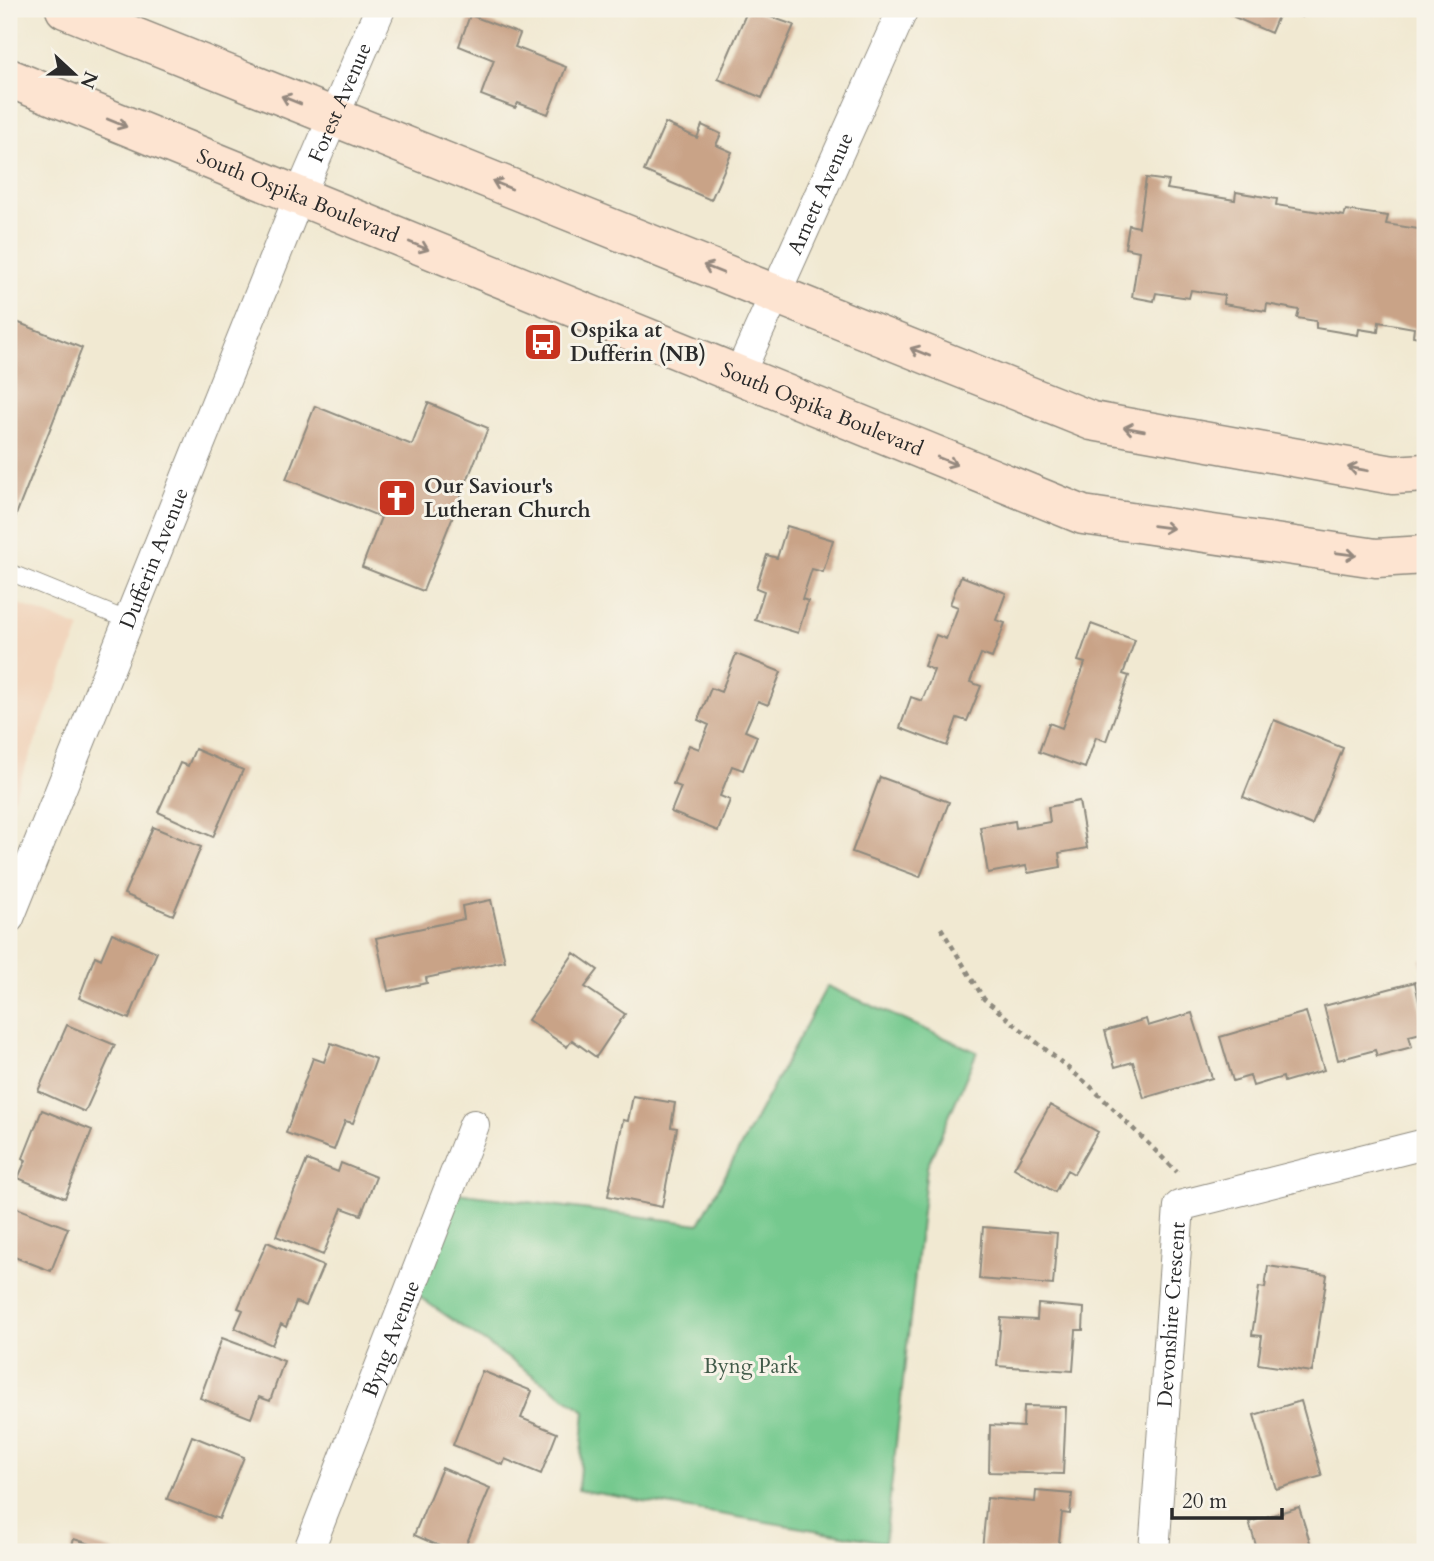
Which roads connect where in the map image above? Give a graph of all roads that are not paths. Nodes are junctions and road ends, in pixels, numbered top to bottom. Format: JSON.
{"nodes":[{"id":1,"x":65,"y":9,"type":"edge"},
{"id":2,"x":380,"y":9,"type":"edge"},
{"id":3,"x":903,"y":9,"type":"edge"},
{"id":4,"x":9,"y":78,"type":"edge"},
{"id":5,"x":335,"y":117,"type":"junction"},
{"id":6,"x":299,"y":197,"type":"junction"},
{"id":7,"x":776,"y":295,"type":"junction"},
{"id":8,"x":738,"y":377,"type":"junction"},
{"id":9,"x":1425,"y":473,"type":"edge"},
{"id":10,"x":1425,"y":555,"type":"edge"},
{"id":11,"x":9,"y":572,"type":"edge"},
{"id":12,"x":129,"y":621,"type":"junction"},
{"id":13,"x":9,"y":919,"type":"edge"},
{"id":14,"x":474,"y":1125,"type":"dead end"},
{"id":15,"x":1425,"y":1144,"type":"edge"},
{"id":16,"x":308,"y":1552,"type":"edge"},
{"id":17,"x":1154,"y":1552,"type":"edge"}],
"edges":[{"from":5,"to":1,"type":"main road","one_way":true},
{"from":2,"to":5,"type":"street","name":"Forest Avenue"},
{"from":3,"to":7,"type":"street","name":"Arnett Avenue"},
{"from":4,"to":6,"type":"main road","name":"South Ospika Boulevard","one_way":true},
{"from":5,"to":6,"type":"street","name":"Forest Avenue"},
{"from":7,"to":5,"type":"main road","one_way":true},
{"from":6,"to":8,"type":"main road","name":"South Ospika Boulevard","one_way":true},
{"from":6,"to":12,"type":"street","name":"Dufferin Avenue"},
{"from":7,"to":8,"type":"street","name":"Arnett Avenue"},
{"from":9,"to":7,"type":"main road","one_way":true},
{"from":8,"to":10,"type":"main road","name":"South Ospika Boulevard","one_way":true},
{"from":11,"to":12,"type":"lane"},
{"from":12,"to":13,"type":"street","name":"Dufferin Avenue"},
{"from":14,"to":16,"type":"street","name":"Byng Avenue"},
{"from":15,"to":17,"type":"street","name":"Devonshire Crescent"}]}
